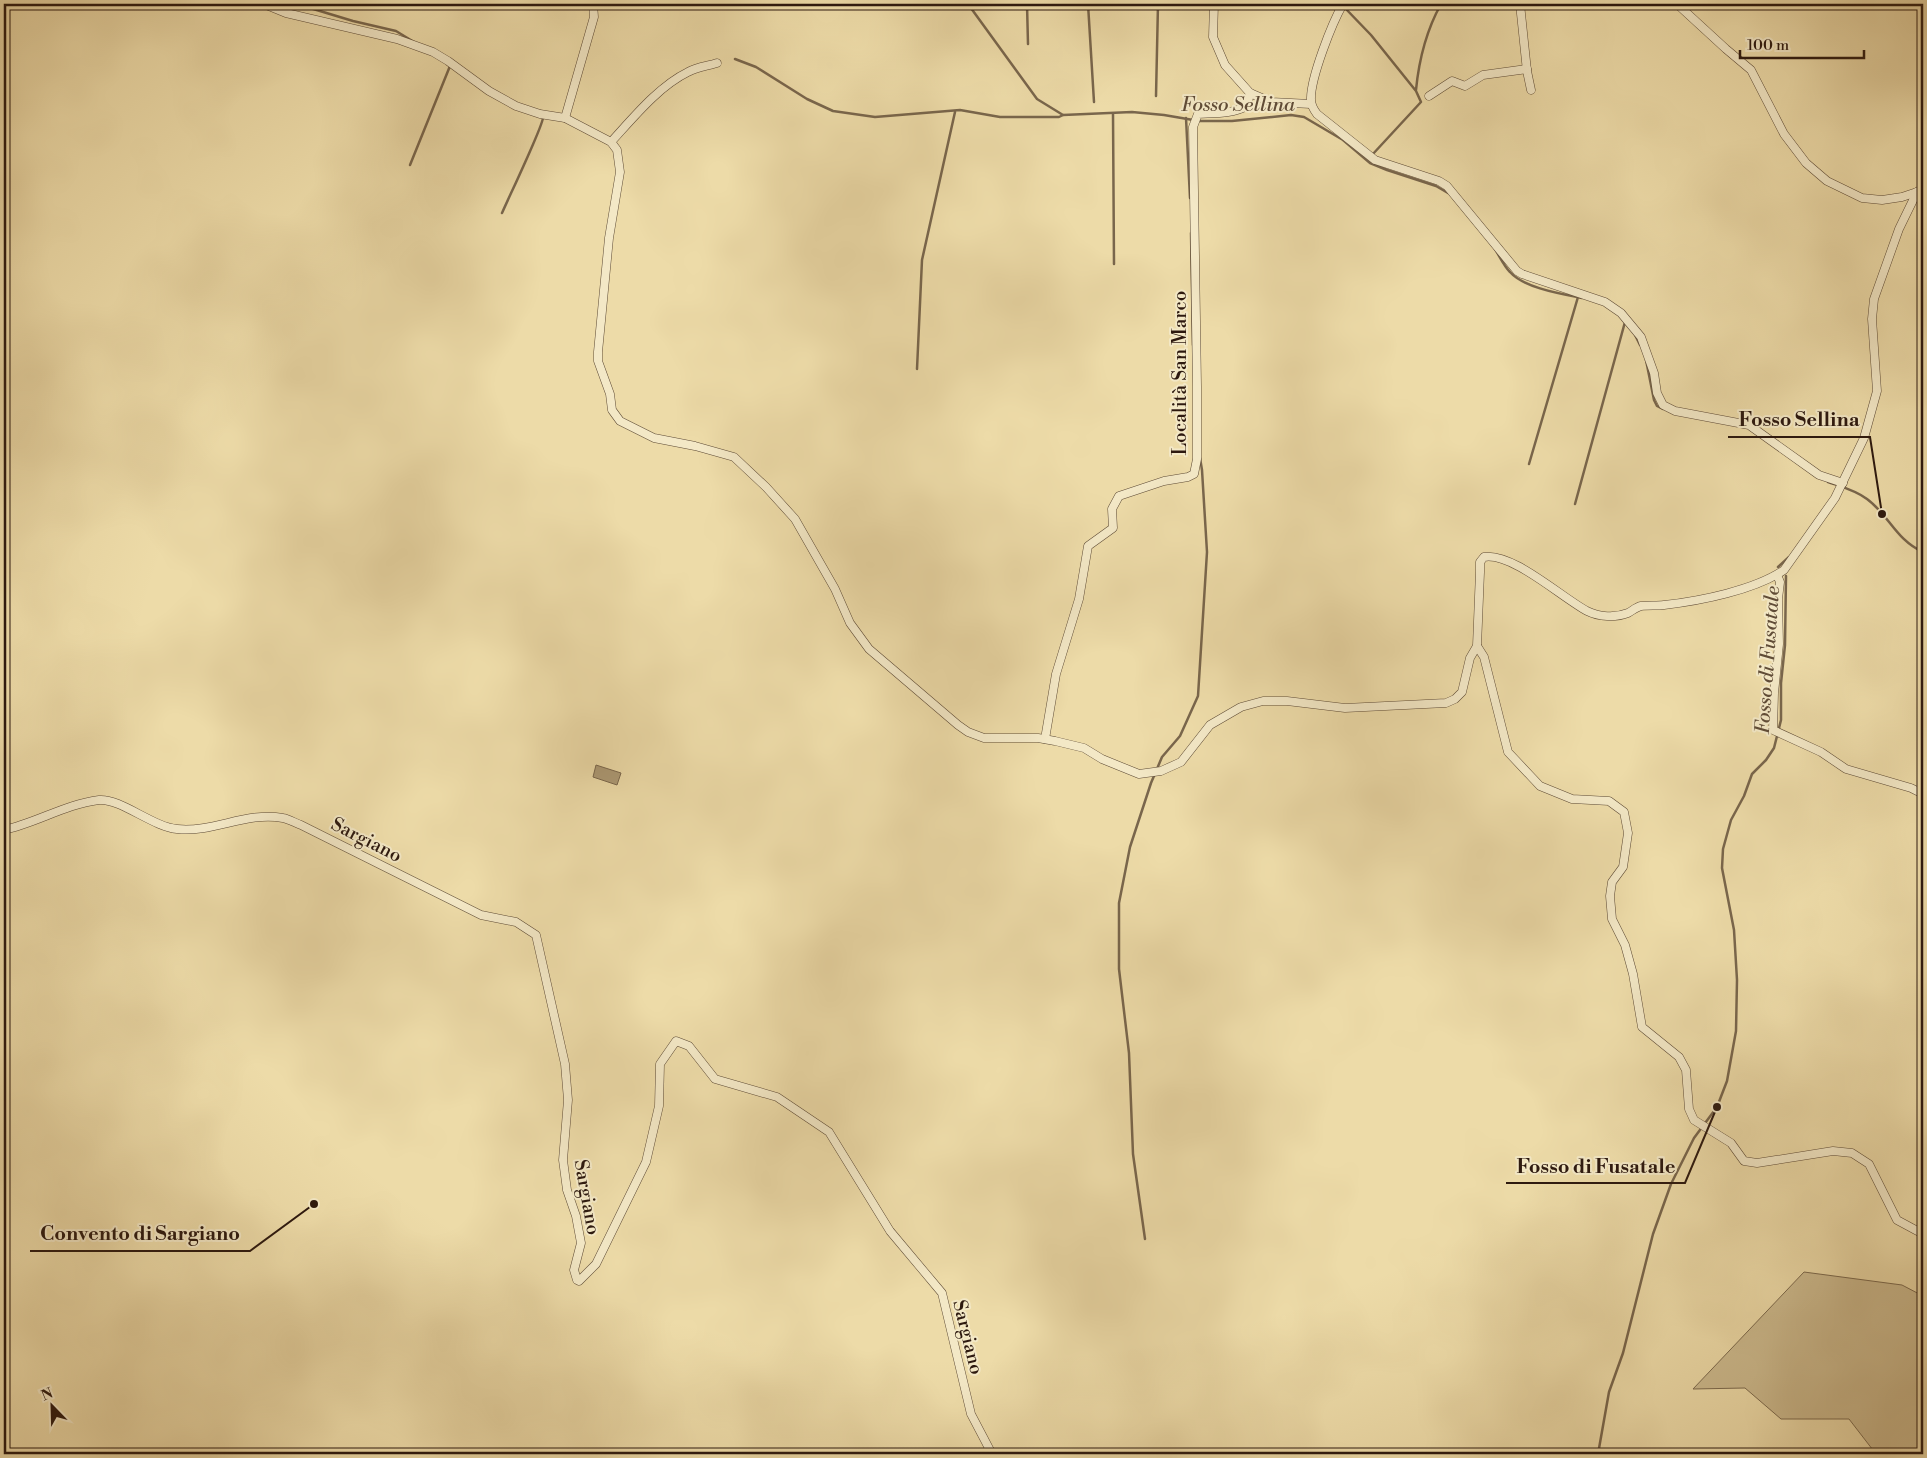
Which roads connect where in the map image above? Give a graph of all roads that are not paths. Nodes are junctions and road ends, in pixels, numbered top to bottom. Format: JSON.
{"nodes":[{"id":1,"x":264,"y":4,"type":"edge"},
{"id":2,"x":593,"y":4,"type":"edge"},
{"id":3,"x":1214,"y":4,"type":"edge"},
{"id":4,"x":1343,"y":4,"type":"edge"},
{"id":5,"x":1520,"y":4,"type":"edge"},
{"id":6,"x":1677,"y":4,"type":"edge"},
{"id":7,"x":717,"y":63,"type":"dead end"},
{"id":8,"x":1527,"y":69,"type":"junction"},
{"id":9,"x":1531,"y":90,"type":"dead end"},
{"id":10,"x":1250,"y":93,"type":"junction"},
{"id":11,"x":1429,"y":96,"type":"dead end"},
{"id":12,"x":1311,"y":104,"type":"junction"},
{"id":13,"x":565,"y":118,"type":"junction"},
{"id":14,"x":611,"y":142,"type":"junction"},
{"id":15,"x":1920,"y":190,"type":"edge"},
{"id":16,"x":1842,"y":485,"type":"junction"},
{"id":17,"x":1777,"y":575,"type":"junction"},
{"id":18,"x":1477,"y":646,"type":"junction"},
{"id":19,"x":1045,"y":739,"type":"junction"},
{"id":20,"x":1923,"y":794,"type":"edge"},
{"id":21,"x":4,"y":830,"type":"edge"},
{"id":22,"x":1923,"y":1234,"type":"edge"},
{"id":23,"x":1923,"y":1298,"type":"edge"},
{"id":24,"x":1923,"y":1305,"type":"edge"},
{"id":25,"x":992,"y":1454,"type":"edge"}],
"edges":[{"from":1,"to":13,"type":"street"},
{"from":2,"to":13,"type":"street"},
{"from":3,"to":10,"type":"street"},
{"from":4,"to":12,"type":"street"},
{"from":5,"to":8,"type":"street"},
{"from":6,"to":15,"type":"street"},
{"from":7,"to":14,"type":"street"},
{"from":8,"to":9,"type":"street"},
{"from":8,"to":11,"type":"street"},
{"from":10,"to":12,"type":"street"},
{"from":10,"to":19,"type":"street","name":"Località San Marco"},
{"from":12,"to":16,"type":"street"},
{"from":13,"to":14,"type":"street"},
{"from":14,"to":19,"type":"street"},
{"from":15,"to":16,"type":"street"},
{"from":16,"to":17,"type":"street"},
{"from":17,"to":18,"type":"street"},
{"from":17,"to":20,"type":"street"},
{"from":18,"to":19,"type":"street"},
{"from":18,"to":22,"type":"street"},
{"from":21,"to":25,"type":"street","name":"Sargiano"},
{"from":23,"to":24,"type":"street"}]}
